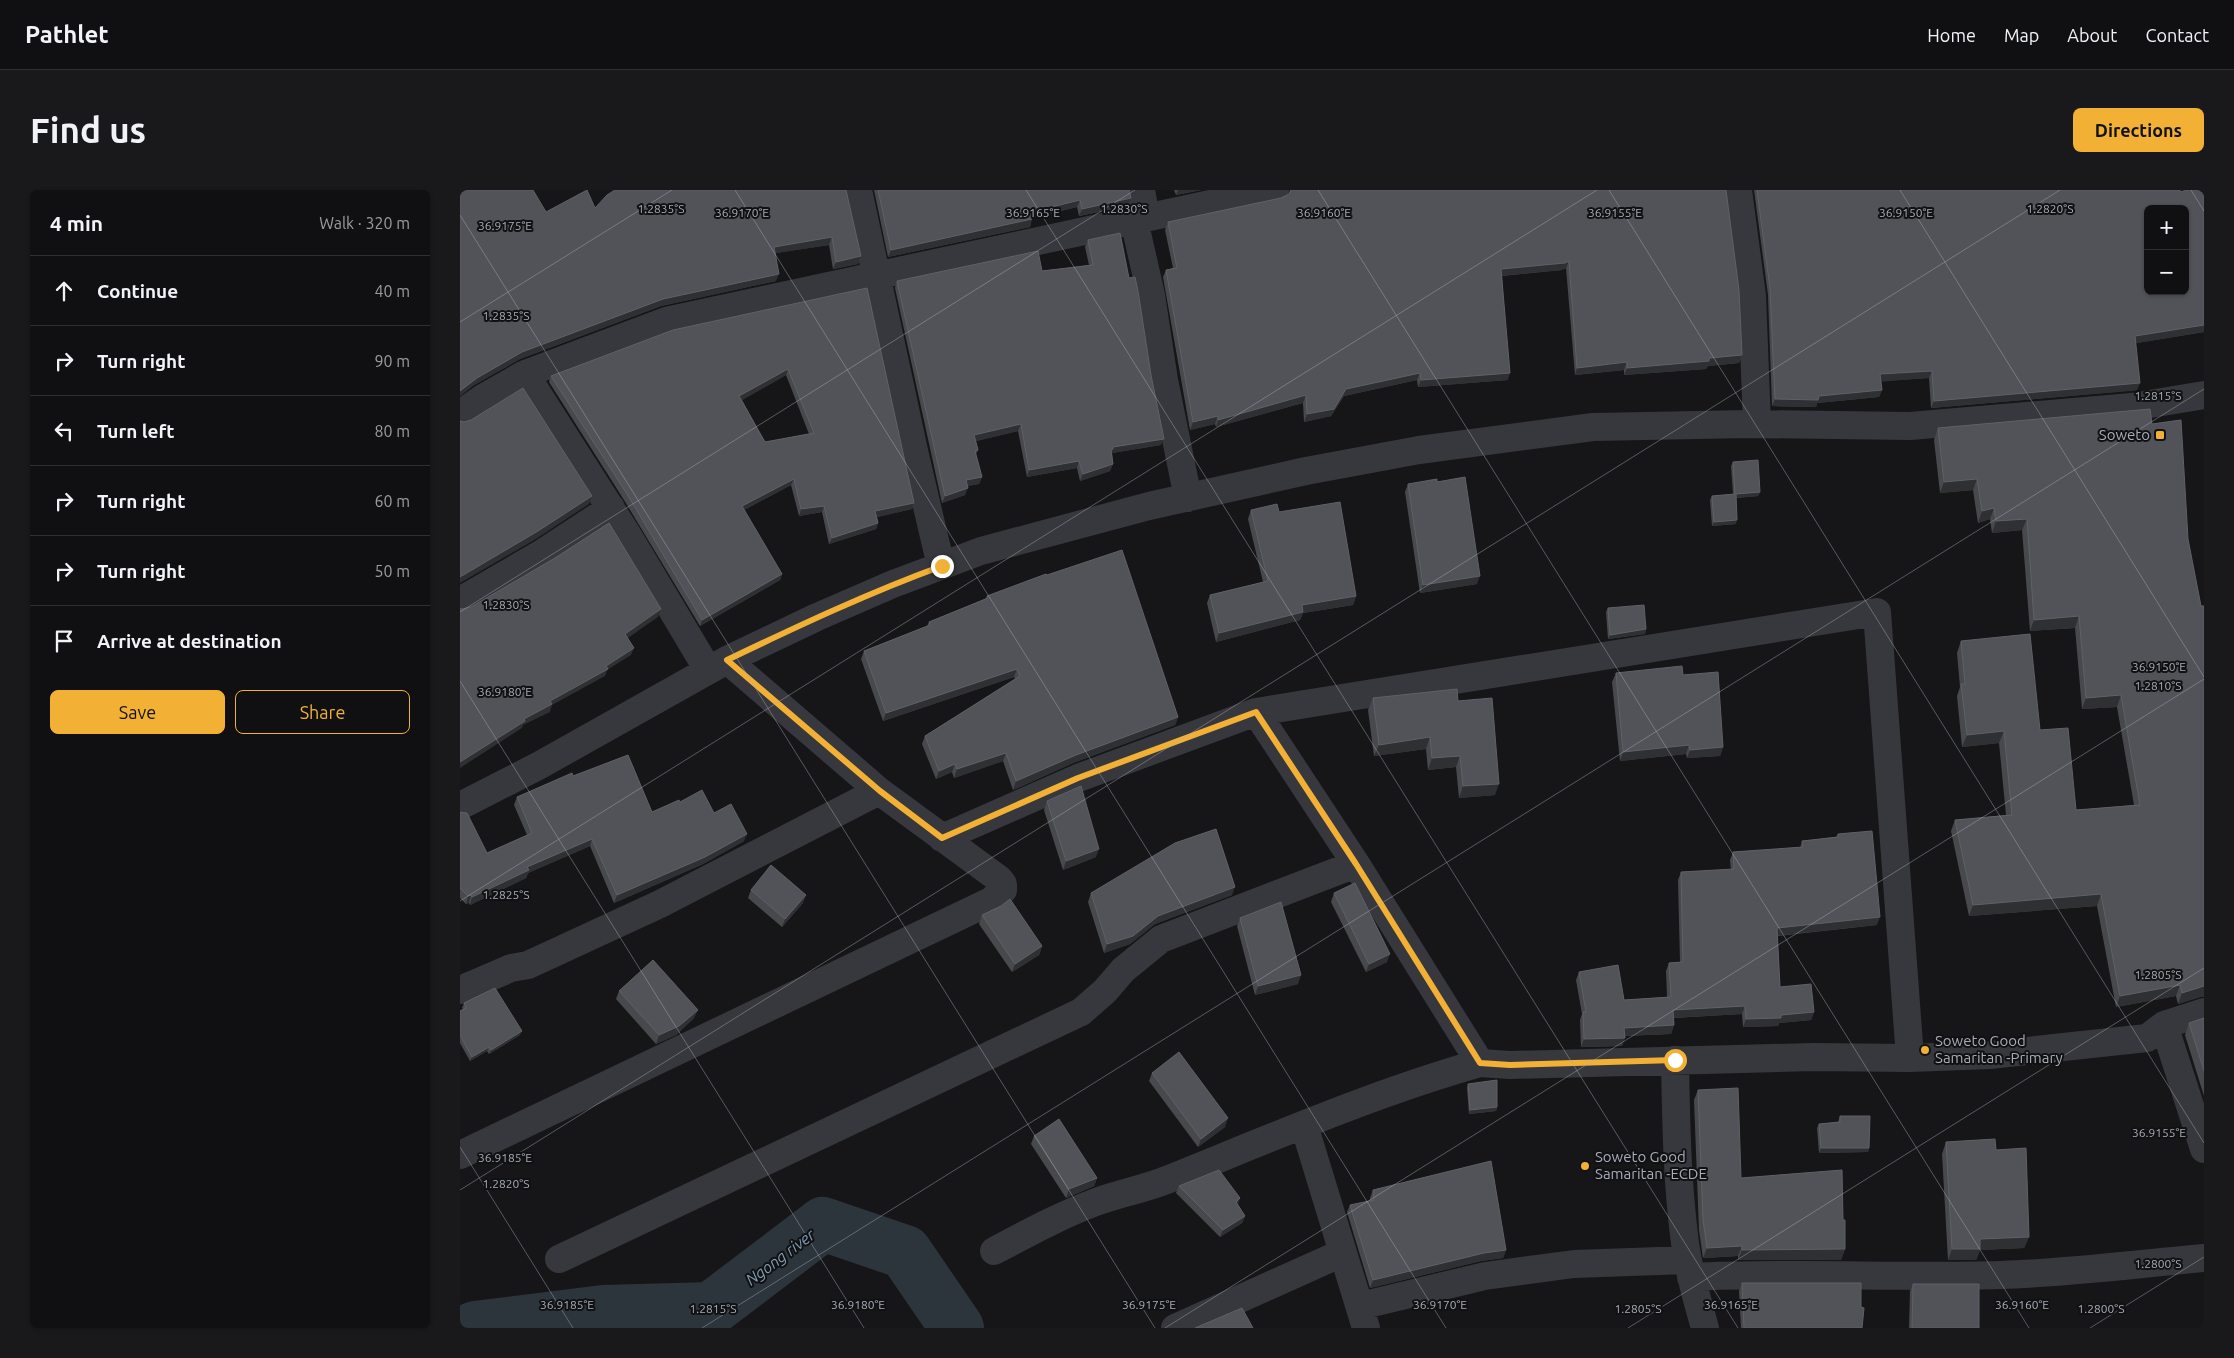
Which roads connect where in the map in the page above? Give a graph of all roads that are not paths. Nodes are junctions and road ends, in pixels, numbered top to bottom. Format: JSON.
{"nodes":[{"id":1,"x":858,"y":190,"type":"edge"},
{"id":2,"x":1141,"y":190,"type":"edge"},
{"id":3,"x":1275,"y":190,"type":"edge"},
{"id":4,"x":1738,"y":190,"type":"edge"},
{"id":5,"x":1140,"y":219,"type":"junction"},
{"id":6,"x":877,"y":276,"type":"junction"},
{"id":7,"x":525,"y":374,"type":"junction"},
{"id":8,"x":2204,"y":395,"type":"edge"},
{"id":9,"x":460,"y":414,"type":"edge"},
{"id":10,"x":1757,"y":424,"type":"junction"},
{"id":11,"x":1188,"y":498,"type":"junction"},
{"id":12,"x":610,"y":508,"type":"junction"},
{"id":13,"x":942,"y":566,"type":"junction"},
{"id":14,"x":460,"y":601,"type":"edge"},
{"id":15,"x":718,"y":665,"type":"junction"},
{"id":16,"x":1256,"y":712,"type":"junction"},
{"id":17,"x":880,"y":791,"type":"junction"},
{"id":18,"x":460,"y":806,"type":"edge"},
{"id":19,"x":942,"y":838,"type":"junction"},
{"id":20,"x":1356,"y":864,"type":"junction"},
{"id":21,"x":460,"y":990,"type":"edge"},
{"id":22,"x":2204,"y":1012,"type":"edge"},
{"id":23,"x":2164,"y":1025,"type":"junction"},
{"id":24,"x":1910,"y":1058,"type":"junction"},
{"id":25,"x":1675,"y":1060,"type":"junction"},
{"id":26,"x":1480,"y":1063,"type":"junction"},
{"id":27,"x":1304,"y":1125,"type":"junction"},
{"id":28,"x":2204,"y":1149,"type":"edge"},
{"id":29,"x":460,"y":1155,"type":"edge"},
{"id":30,"x":994,"y":1251,"type":"dead end"},
{"id":31,"x":1342,"y":1253,"type":"junction"},
{"id":32,"x":2204,"y":1258,"type":"edge"},
{"id":33,"x":559,"y":1259,"type":"dead end"},
{"id":34,"x":1689,"y":1269,"type":"junction"},
{"id":35,"x":1363,"y":1317,"type":"edge"},
{"id":36,"x":1175,"y":1328,"type":"edge"},
{"id":37,"x":1704,"y":1328,"type":"edge"}],
"edges":[{"from":1,"to":6,"type":"street"},
{"from":2,"to":5,"type":"street"},
{"from":3,"to":5,"type":"street"},
{"from":4,"to":10,"type":"street"},
{"from":5,"to":6,"type":"street"},
{"from":5,"to":11,"type":"street"},
{"from":6,"to":7,"type":"street"},
{"from":6,"to":13,"type":"street"},
{"from":7,"to":9,"type":"street"},
{"from":7,"to":12,"type":"street"},
{"from":8,"to":10,"type":"street"},
{"from":10,"to":11,"type":"street"},
{"from":11,"to":13,"type":"street"},
{"from":12,"to":14,"type":"street"},
{"from":12,"to":15,"type":"street"},
{"from":13,"to":15,"type":"street"},
{"from":15,"to":17,"type":"street"},
{"from":15,"to":18,"type":"street"},
{"from":16,"to":19,"type":"street"},
{"from":16,"to":20,"type":"street"},
{"from":16,"to":24,"type":"street"},
{"from":17,"to":19,"type":"street"},
{"from":17,"to":21,"type":"street"},
{"from":19,"to":29,"type":"street"},
{"from":20,"to":26,"type":"street"},
{"from":20,"to":33,"type":"street"},
{"from":22,"to":23,"type":"street"},
{"from":23,"to":24,"type":"street"},
{"from":23,"to":28,"type":"street"},
{"from":24,"to":25,"type":"street"},
{"from":25,"to":26,"type":"street"},
{"from":25,"to":34,"type":"street"},
{"from":26,"to":27,"type":"street"},
{"from":27,"to":30,"type":"street"},
{"from":27,"to":31,"type":"street"},
{"from":31,"to":35,"type":"street"},
{"from":31,"to":36,"type":"street"},
{"from":32,"to":34,"type":"street"},
{"from":34,"to":35,"type":"street"},
{"from":34,"to":37,"type":"street"}]}
